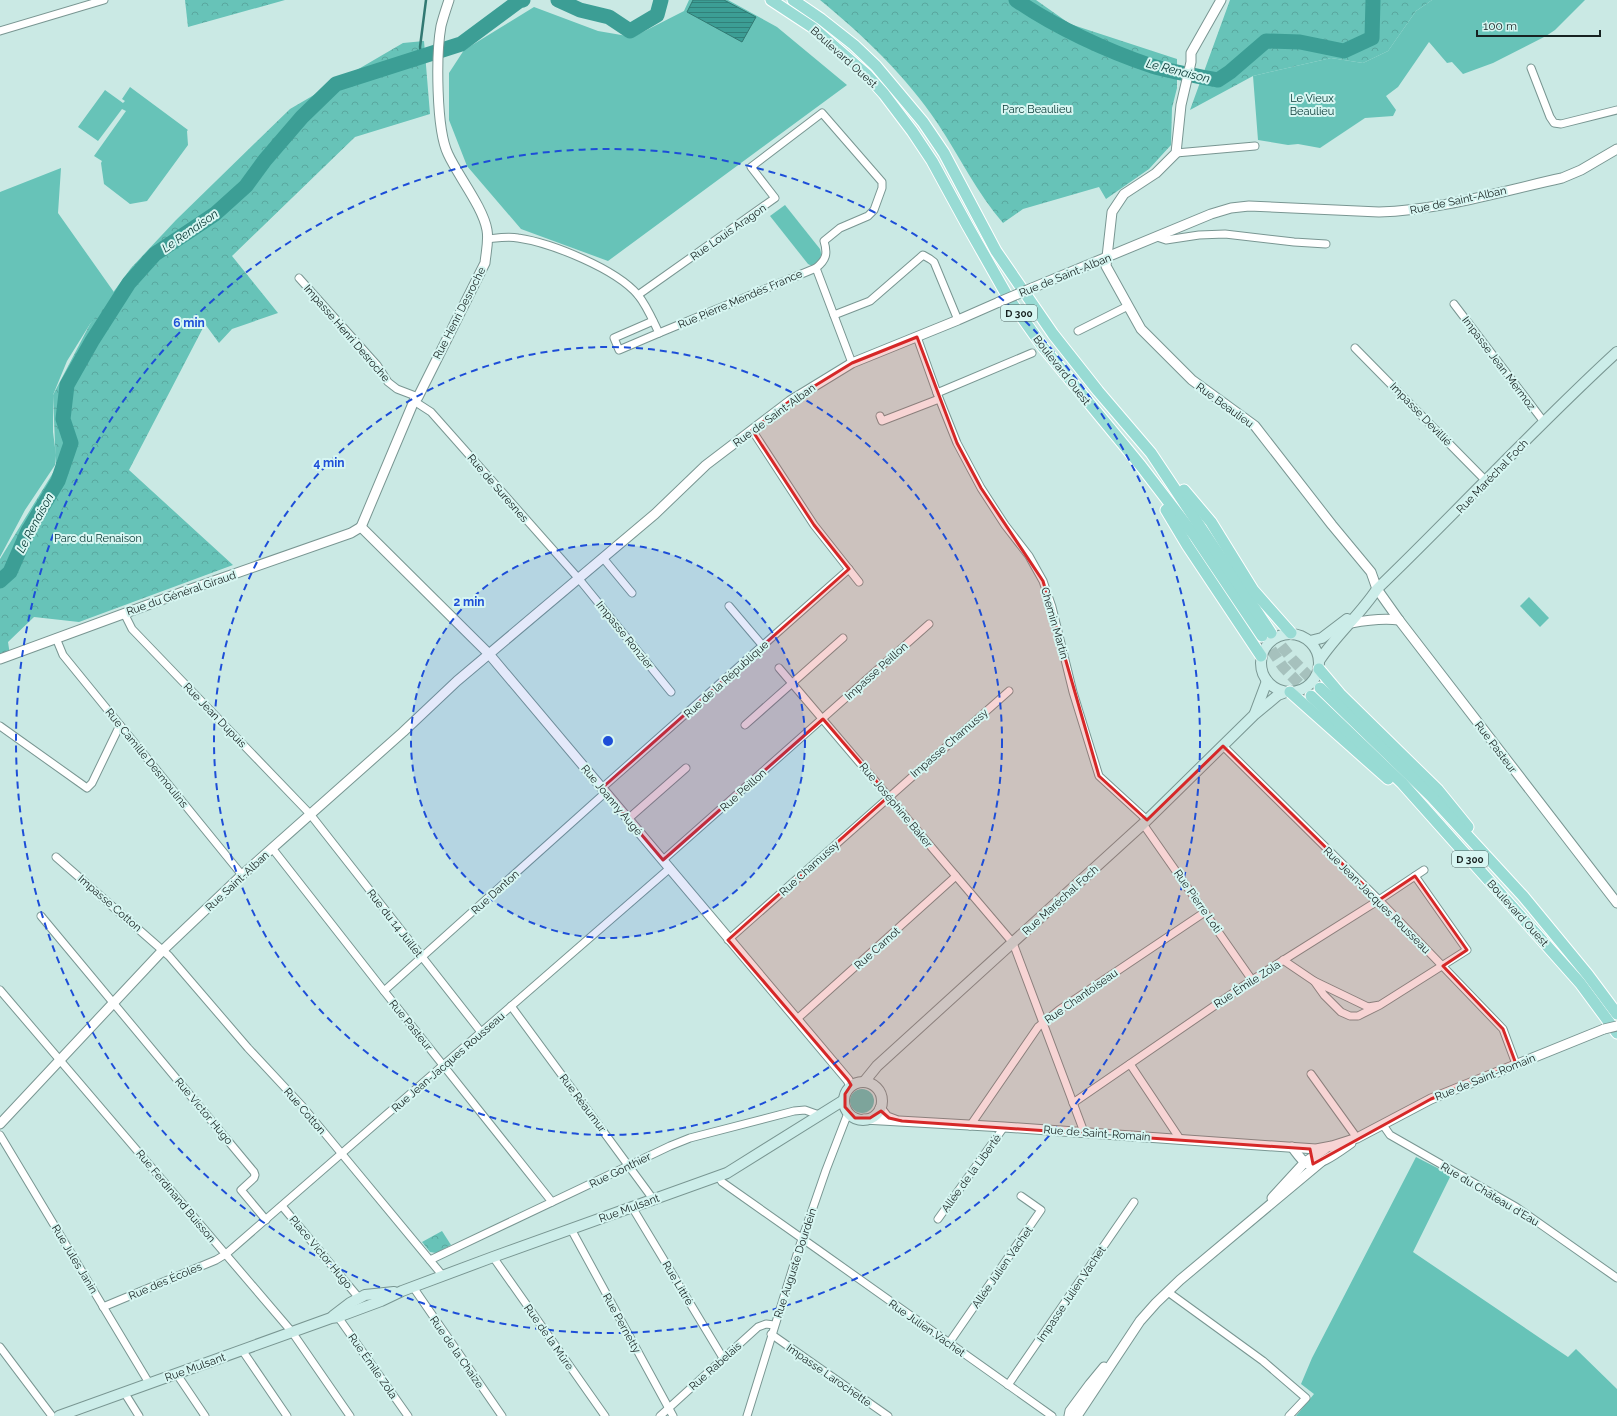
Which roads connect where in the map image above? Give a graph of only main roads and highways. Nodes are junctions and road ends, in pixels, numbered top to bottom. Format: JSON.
{"nodes":[{"id":1,"x":771,"y":0,"type":"edge"},
{"id":2,"x":793,"y":0,"type":"edge"},
{"id":3,"x":1617,"y":352,"type":"edge"},
{"id":4,"x":1151,"y":453,"type":"junction"},
{"id":5,"x":1141,"y":466,"type":"junction"},
{"id":6,"x":1369,"y":601,"type":"junction"},
{"id":7,"x":1291,"y":633,"type":"junction"},
{"id":8,"x":1310,"y":641,"type":"junction"},
{"id":9,"x":1261,"y":656,"type":"junction"},
{"id":10,"x":1319,"y":665,"type":"junction"},
{"id":11,"x":1267,"y":681,"type":"junction"},
{"id":12,"x":1320,"y":688,"type":"tunnel mouth"},
{"id":13,"x":1288,"y":692,"type":"junction"},
{"id":14,"x":1311,"y":696,"type":"tunnel mouth"},
{"id":15,"x":1254,"y":714,"type":"junction"},
{"id":16,"x":1438,"y":822,"type":"junction"},
{"id":17,"x":1523,"y":896,"type":"junction"},
{"id":18,"x":1617,"y":1014,"type":"edge"},
{"id":19,"x":1617,"y":1033,"type":"edge"},
{"id":20,"x":864,"y":1082,"type":"junction"},
{"id":21,"x":844,"y":1100,"type":"junction"},
{"id":22,"x":72,"y":1414,"type":"edge"},
{"id":23,"x":59,"y":1416,"type":"edge"}],
"edges":[{"from":1,"to":5,"type":"main road","name":"Boulevard Ouest","number":"D 300"},
{"from":2,"to":4,"type":"main road","name":"Boulevard Ouest","number":"D 300"},
{"from":3,"to":6,"type":"main road","name":"Rue Maréchal Foch"},
{"from":4,"to":5,"type":"main road","name":"Boulevard Ouest","number":"D 300"},
{"from":4,"to":7,"type":"main road"},
{"from":5,"to":9,"type":"main road"},
{"from":6,"to":8,"type":"main road","name":"Rue Maréchal Foch"},
{"from":6,"to":10,"type":"main road","name":"Rue Maréchal Foch"},
{"from":7,"to":8,"type":"main road"},
{"from":7,"to":9,"type":"main road"},
{"from":8,"to":10,"type":"main road"},
{"from":9,"to":11,"type":"main road"},
{"from":10,"to":13,"type":"main road"},
{"from":10,"to":17,"type":"main road"},
{"from":11,"to":13,"type":"main road"},
{"from":11,"to":15,"type":"main road","name":"Rue Maréchal Foch"},
{"from":12,"to":17,"type":"main road","name":"Boulevard Ouest","number":"D 300"},
{"from":13,"to":15,"type":"main road","name":"Rue Maréchal Foch"},
{"from":13,"to":16,"type":"main road"},
{"from":14,"to":16,"type":"main road","name":"Boulevard Ouest","number":"D 300"},
{"from":15,"to":20,"type":"main road","name":"Rue Maréchal Foch"},
{"from":16,"to":19,"type":"main road","name":"Boulevard Ouest","number":"D 300"},
{"from":17,"to":18,"type":"main road","name":"Boulevard Ouest","number":"D 300"},
{"from":20,"to":21,"type":"main road"},
{"from":20,"to":21,"type":"main road"},
{"from":21,"to":22,"type":"main road","name":"Rue Mulsant"},
{"from":22,"to":23,"type":"main road","name":"Rue Mulsant"}]}
